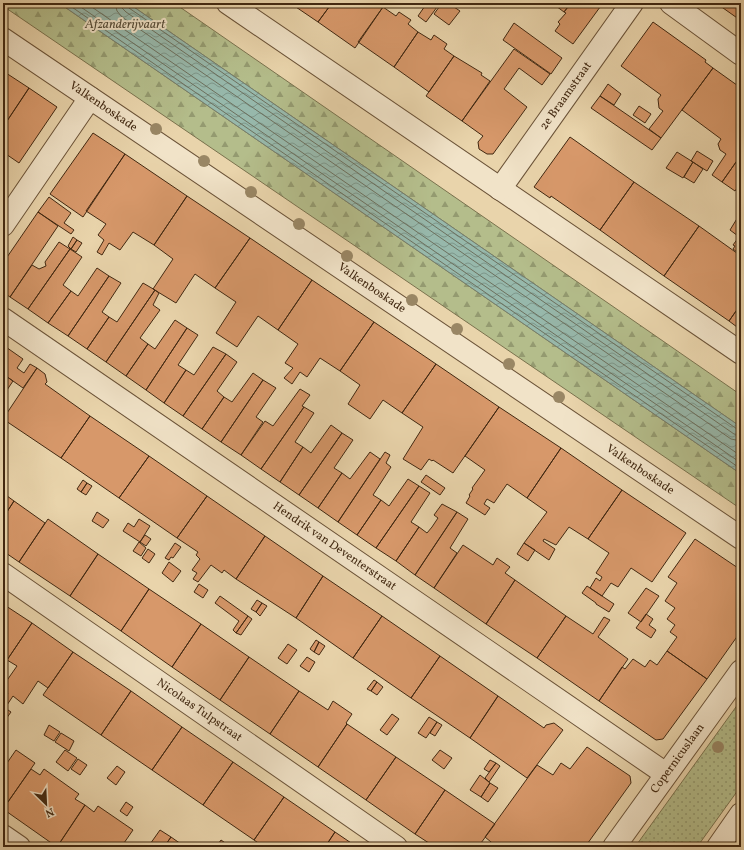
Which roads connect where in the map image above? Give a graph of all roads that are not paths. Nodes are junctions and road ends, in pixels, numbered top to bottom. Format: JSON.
{"nodes":[{"id":1,"x":228,"y":3,"type":"edge"},
{"id":2,"x":632,"y":3,"type":"edge"},
{"id":3,"x":671,"y":3,"type":"edge"},
{"id":4,"x":3,"y":39,"type":"edge"},
{"id":5,"x":741,"y":54,"type":"edge"},
{"id":6,"x":90,"y":98,"type":"junction"},
{"id":7,"x":500,"y":189,"type":"junction"},
{"id":8,"x":3,"y":225,"type":"edge"},
{"id":9,"x":3,"y":319,"type":"edge"},
{"id":10,"x":741,"y":353,"type":"edge"},
{"id":11,"x":741,"y":538,"type":"edge"},
{"id":12,"x":3,"y":574,"type":"edge"},
{"id":13,"x":741,"y":671,"type":"edge"},
{"id":14,"x":666,"y":774,"type":"junction"},
{"id":15,"x":741,"y":814,"type":"edge"},
{"id":16,"x":3,"y":836,"type":"edge"},
{"id":17,"x":19,"y":847,"type":"edge"},
{"id":18,"x":396,"y":847,"type":"edge"},
{"id":19,"x":614,"y":847,"type":"edge"},
{"id":20,"x":718,"y":847,"type":"edge"}],
"edges":[{"from":1,"to":7,"type":"street"},
{"from":2,"to":7,"type":"street","name":"2e Braamstraat"},
{"from":3,"to":5,"type":"street"},
{"from":4,"to":6,"type":"street","name":"Valkenboskade"},
{"from":6,"to":8,"type":"street"},
{"from":6,"to":11,"type":"street","name":"Valkenboskade"},
{"from":7,"to":10,"type":"street"},
{"from":9,"to":14,"type":"street","name":"Hendrik van Deventerstraat"},
{"from":12,"to":18,"type":"street","name":"Nicolaas Tulpstraat"},
{"from":13,"to":14,"type":"street","name":"Copernicuslaan"},
{"from":14,"to":19,"type":"street","name":"Copernicuslaan"},
{"from":15,"to":20,"type":"street"},
{"from":16,"to":17,"type":"street"}]}
